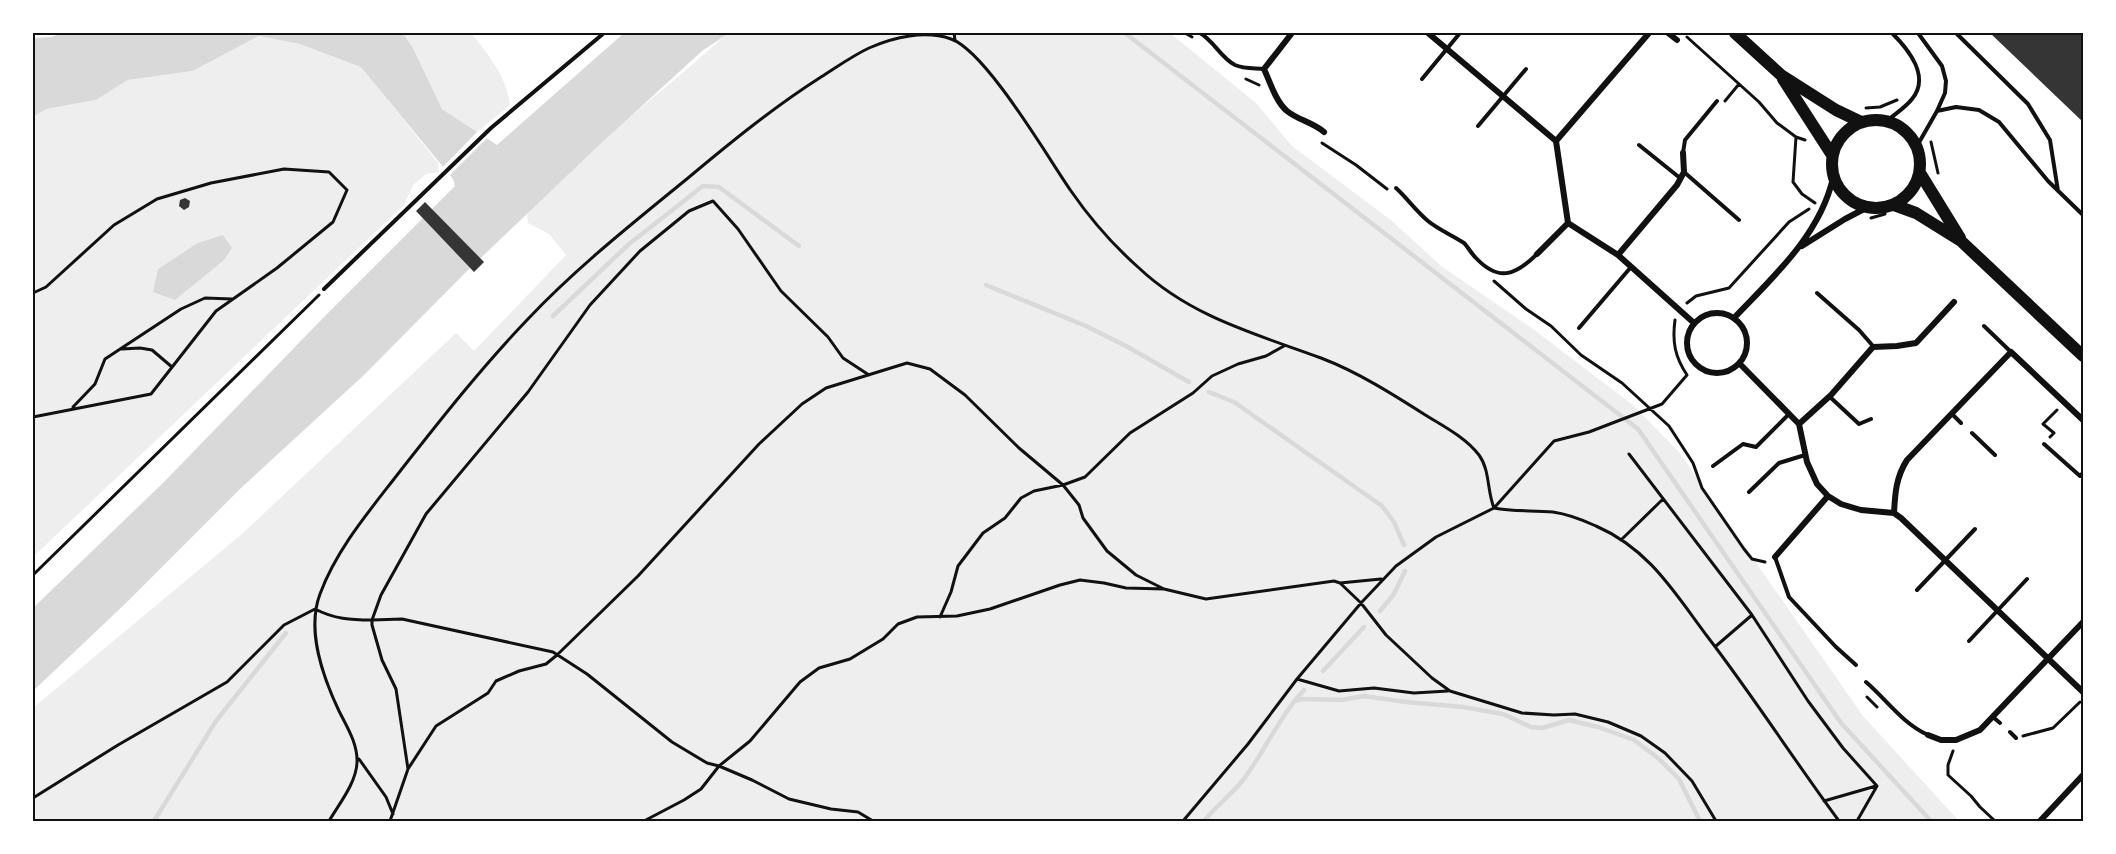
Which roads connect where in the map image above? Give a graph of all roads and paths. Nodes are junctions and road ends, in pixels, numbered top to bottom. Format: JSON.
{"nodes":[{"id":1,"x":604,"y":33,"type":"edge"},
{"id":2,"x":899,"y":33,"type":"edge"},
{"id":3,"x":954,"y":33,"type":"edge"},
{"id":4,"x":1185,"y":33,"type":"edge"},
{"id":5,"x":1200,"y":33,"type":"edge"},
{"id":6,"x":1292,"y":33,"type":"edge"},
{"id":7,"x":1428,"y":33,"type":"edge"},
{"id":8,"x":1460,"y":33,"type":"edge"},
{"id":9,"x":1649,"y":33,"type":"edge"},
{"id":10,"x":1668,"y":33,"type":"edge"},
{"id":11,"x":1683,"y":33,"type":"edge"},
{"id":12,"x":1734,"y":33,"type":"edge"},
{"id":13,"x":1892,"y":33,"type":"edge"},
{"id":14,"x":1918,"y":33,"type":"edge"},
{"id":15,"x":1956,"y":33,"type":"edge"},
{"id":16,"x":894,"y":39,"type":"junction"},
{"id":17,"x":955,"y":40,"type":"junction"},
{"id":18,"x":1197,"y":40,"type":"dead end"},
{"id":19,"x":1677,"y":40,"type":"dead end"},
{"id":20,"x":1447,"y":48,"type":"junction"},
{"id":21,"x":1264,"y":69,"type":"junction"},
{"id":22,"x":1526,"y":69,"type":"dead end"},
{"id":23,"x":1781,"y":75,"type":"junction"},
{"id":24,"x":1242,"y":77,"type":"dead end"},
{"id":25,"x":1422,"y":79,"type":"dead end"},
{"id":26,"x":1739,"y":84,"type":"junction"},
{"id":27,"x":1261,"y":87,"type":"dead end"},
{"id":28,"x":1504,"y":96,"type":"junction"},
{"id":29,"x":1718,"y":101,"type":"joint"},
{"id":30,"x":1910,"y":101,"type":"junction"},
{"id":31,"x":1857,"y":109,"type":"dead end"},
{"id":32,"x":1937,"y":111,"type":"junction"},
{"id":33,"x":1887,"y":121,"type":"junction"},
{"id":34,"x":1861,"y":122,"type":"junction"},
{"id":35,"x":1929,"y":125,"type":"junction"},
{"id":36,"x":1478,"y":126,"type":"dead end"},
{"id":37,"x":1324,"y":132,"type":"dead end"},
{"id":38,"x":1316,"y":137,"type":"dead end"},
{"id":39,"x":1556,"y":141,"type":"junction"},
{"id":40,"x":1639,"y":145,"type":"dead end"},
{"id":41,"x":1917,"y":146,"type":"junction"},
{"id":42,"x":1683,"y":153,"type":"joint"},
{"id":43,"x":1832,"y":155,"type":"junction"},
{"id":44,"x":1684,"y":172,"type":"junction"},
{"id":45,"x":1920,"y":173,"type":"junction"},
{"id":46,"x":1833,"y":178,"type":"junction"},
{"id":47,"x":1681,"y":179,"type":"junction"},
{"id":48,"x":1941,"y":182,"type":"dead end"},
{"id":49,"x":1396,"y":188,"type":"dead end"},
{"id":50,"x":2058,"y":190,"type":"junction"},
{"id":51,"x":1395,"y":195,"type":"dead end"},
{"id":52,"x":1893,"y":210,"type":"junction"},
{"id":53,"x":1868,"y":213,"type":"junction"},
{"id":54,"x":2083,"y":215,"type":"edge"},
{"id":55,"x":1739,"y":220,"type":"dead end"},
{"id":56,"x":1568,"y":223,"type":"junction"},
{"id":57,"x":1961,"y":241,"type":"junction"},
{"id":58,"x":1799,"y":248,"type":"junction"},
{"id":59,"x":1537,"y":254,"type":"joint"},
{"id":60,"x":1618,"y":255,"type":"junction"},
{"id":61,"x":1631,"y":267,"type":"junction"},
{"id":62,"x":1492,"y":280,"type":"dead end"},
{"id":63,"x":324,"y":289,"type":"joint"},
{"id":64,"x":33,"y":293,"type":"edge"},
{"id":65,"x":1818,"y":293,"type":"dead end"},
{"id":66,"x":233,"y":299,"type":"junction"},
{"id":67,"x":1954,"y":302,"type":"dead end"},
{"id":68,"x":1686,"y":303,"type":"dead end"},
{"id":69,"x":1675,"y":317,"type":"dead end"},
{"id":70,"x":1734,"y":318,"type":"junction"},
{"id":71,"x":1694,"y":323,"type":"junction"},
{"id":72,"x":1984,"y":326,"type":"dead end"},
{"id":73,"x":1579,"y":328,"type":"dead end"},
{"id":74,"x":1285,"y":346,"type":"junction"},
{"id":75,"x":1873,"y":347,"type":"junction"},
{"id":76,"x":120,"y":349,"type":"junction"},
{"id":77,"x":2011,"y":352,"type":"junction"},
{"id":78,"x":2083,"y":356,"type":"edge"},
{"id":79,"x":1740,"y":364,"type":"junction"},
{"id":80,"x":172,"y":367,"type":"junction"},
{"id":81,"x":869,"y":375,"type":"junction"},
{"id":82,"x":1830,"y":396,"type":"junction"},
{"id":83,"x":2064,"y":402,"type":"junction"},
{"id":84,"x":72,"y":408,"type":"junction"},
{"id":85,"x":1650,"y":409,"type":"junction"},
{"id":86,"x":1789,"y":414,"type":"junction"},
{"id":87,"x":1952,"y":414,"type":"junction"},
{"id":88,"x":33,"y":417,"type":"edge"},
{"id":89,"x":1871,"y":419,"type":"dead end"},
{"id":90,"x":2083,"y":420,"type":"edge"},
{"id":91,"x":1961,"y":423,"type":"dead end"},
{"id":92,"x":1799,"y":424,"type":"junction"},
{"id":93,"x":1972,"y":433,"type":"dead end"},
{"id":94,"x":2044,"y":444,"type":"joint"},
{"id":95,"x":1629,"y":453,"type":"dead end"},
{"id":96,"x":1805,"y":455,"type":"junction"},
{"id":97,"x":1995,"y":455,"type":"dead end"},
{"id":98,"x":1713,"y":466,"type":"dead end"},
{"id":99,"x":2083,"y":473,"type":"edge"},
{"id":100,"x":1063,"y":485,"type":"junction"},
{"id":101,"x":1749,"y":492,"type":"dead end"},
{"id":102,"x":1828,"y":496,"type":"junction"},
{"id":103,"x":1663,"y":499,"type":"junction"},
{"id":104,"x":1494,"y":508,"type":"junction"},
{"id":105,"x":1894,"y":513,"type":"junction"},
{"id":106,"x":1975,"y":529,"type":"dead end"},
{"id":107,"x":1622,"y":540,"type":"junction"},
{"id":108,"x":1775,"y":557,"type":"joint"},
{"id":109,"x":1947,"y":560,"type":"junction"},
{"id":110,"x":1768,"y":564,"type":"dead end"},
{"id":111,"x":33,"y":575,"type":"edge"},
{"id":112,"x":1383,"y":579,"type":"junction"},
{"id":113,"x":2027,"y":579,"type":"dead end"},
{"id":114,"x":1340,"y":583,"type":"junction"},
{"id":115,"x":1164,"y":589,"type":"junction"},
{"id":116,"x":1917,"y":590,"type":"dead end"},
{"id":117,"x":1361,"y":603,"type":"junction"},
{"id":118,"x":315,"y":609,"type":"junction"},
{"id":119,"x":1998,"y":610,"type":"junction"},
{"id":120,"x":1752,"y":615,"type":"junction"},
{"id":121,"x":940,"y":617,"type":"junction"},
{"id":122,"x":372,"y":620,"type":"junction"},
{"id":123,"x":2083,"y":622,"type":"edge"},
{"id":124,"x":1969,"y":640,"type":"dead end"},
{"id":125,"x":1716,"y":646,"type":"junction"},
{"id":126,"x":557,"y":655,"type":"junction"},
{"id":127,"x":2048,"y":658,"type":"junction"},
{"id":128,"x":1856,"y":664,"type":"dead end"},
{"id":129,"x":1297,"y":679,"type":"junction"},
{"id":130,"x":1866,"y":682,"type":"dead end"},
{"id":131,"x":1450,"y":691,"type":"junction"},
{"id":132,"x":2083,"y":692,"type":"edge"},
{"id":133,"x":2083,"y":698,"type":"edge"},
{"id":134,"x":1993,"y":717,"type":"junction"},
{"id":135,"x":2000,"y":723,"type":"dead end"},
{"id":136,"x":2010,"y":732,"type":"dead end"},
{"id":137,"x":1928,"y":735,"type":"joint"},
{"id":138,"x":2016,"y":738,"type":"joint"},
{"id":139,"x":1956,"y":741,"type":"junction"},
{"id":140,"x":358,"y":757,"type":"junction"},
{"id":141,"x":719,"y":766,"type":"junction"},
{"id":142,"x":408,"y":769,"type":"junction"},
{"id":143,"x":2083,"y":775,"type":"edge"},
{"id":144,"x":1877,"y":786,"type":"junction"},
{"id":145,"x":33,"y":798,"type":"edge"},
{"id":146,"x":1824,"y":801,"type":"junction"},
{"id":147,"x":393,"y":816,"type":"junction"},
{"id":148,"x":329,"y":821,"type":"edge"},
{"id":149,"x":390,"y":821,"type":"edge"},
{"id":150,"x":644,"y":821,"type":"edge"},
{"id":151,"x":873,"y":821,"type":"edge"},
{"id":152,"x":1183,"y":821,"type":"edge"},
{"id":153,"x":1716,"y":821,"type":"edge"},
{"id":154,"x":1839,"y":821,"type":"edge"},
{"id":155,"x":1857,"y":821,"type":"edge"},
{"id":156,"x":1995,"y":821,"type":"edge"},
{"id":157,"x":2040,"y":821,"type":"edge"}],
"edges":[{"from":1,"to":63,"type":"lane"},
{"from":2,"to":16,"type":"path"},
{"from":3,"to":17,"type":"path"},
{"from":4,"to":18,"type":"path"},
{"from":5,"to":21,"type":"lane"},
{"from":6,"to":21,"type":"street"},
{"from":7,"to":20,"type":"street"},
{"from":8,"to":20,"type":"lane"},
{"from":9,"to":39,"type":"street"},
{"from":10,"to":19,"type":"street"},
{"from":11,"to":26,"type":"path"},
{"from":12,"to":23,"type":"main road"},
{"from":13,"to":30,"type":"lane"},
{"from":14,"to":32,"type":"lane"},
{"from":15,"to":50,"type":"lane"},
{"from":16,"to":17,"type":"path"},
{"from":16,"to":118,"type":"path"},
{"from":17,"to":74,"type":"path"},
{"from":20,"to":25,"type":"lane"},
{"from":20,"to":28,"type":"street"},
{"from":21,"to":37,"type":"street"},
{"from":22,"to":28,"type":"lane"},
{"from":23,"to":34,"type":"main road"},
{"from":23,"to":43,"type":"main road"},
{"from":24,"to":27,"type":"path"},
{"from":26,"to":29,"type":"path"},
{"from":26,"to":68,"type":"path"},
{"from":28,"to":36,"type":"lane"},
{"from":28,"to":39,"type":"street"},
{"from":29,"to":42,"type":"lane"},
{"from":30,"to":31,"type":"path"},
{"from":30,"to":33,"type":"lane"},
{"from":32,"to":35,"type":"lane"},
{"from":32,"to":50,"type":"lane"},
{"from":33,"to":34,"type":"main road"},
{"from":33,"to":41,"type":"main road"},
{"from":34,"to":43,"type":"main road"},
{"from":35,"to":41,"type":"lane"},
{"from":35,"to":48,"type":"path"},
{"from":38,"to":51,"type":"path"},
{"from":39,"to":56,"type":"street"},
{"from":40,"to":47,"type":"lane"},
{"from":41,"to":45,"type":"main road"},
{"from":42,"to":44,"type":"street"},
{"from":43,"to":46,"type":"main road"},
{"from":44,"to":47,"type":"street"},
{"from":44,"to":55,"type":"lane"},
{"from":45,"to":52,"type":"main road"},
{"from":45,"to":57,"type":"main road"},
{"from":46,"to":53,"type":"main road"},
{"from":46,"to":58,"type":"street"},
{"from":47,"to":60,"type":"street"},
{"from":49,"to":59,"type":"lane"},
{"from":50,"to":54,"type":"lane"},
{"from":52,"to":53,"type":"main road"},
{"from":52,"to":53,"type":"path"},
{"from":52,"to":57,"type":"main road"},
{"from":53,"to":58,"type":"street"},
{"from":56,"to":59,"type":"street"},
{"from":56,"to":60,"type":"street"},
{"from":57,"to":78,"type":"main road"},
{"from":58,"to":70,"type":"street"},
{"from":60,"to":61,"type":"street"},
{"from":61,"to":71,"type":"street"},
{"from":61,"to":73,"type":"lane"},
{"from":62,"to":85,"type":"path"},
{"from":63,"to":111,"type":"path"},
{"from":64,"to":66,"type":"path"},
{"from":65,"to":75,"type":"lane"},
{"from":66,"to":76,"type":"path"},
{"from":66,"to":80,"type":"path"},
{"from":67,"to":75,"type":"street"},
{"from":69,"to":85,"type":"path"},
{"from":70,"to":71,"type":"street"},
{"from":70,"to":79,"type":"street"},
{"from":71,"to":79,"type":"street"},
{"from":72,"to":77,"type":"lane"},
{"from":74,"to":100,"type":"path"},
{"from":74,"to":104,"type":"path"},
{"from":75,"to":82,"type":"street"},
{"from":76,"to":80,"type":"path"},
{"from":76,"to":84,"type":"path"},
{"from":77,"to":83,"type":"street"},
{"from":77,"to":87,"type":"street"},
{"from":79,"to":86,"type":"street"},
{"from":80,"to":84,"type":"path"},
{"from":81,"to":100,"type":"path"},
{"from":81,"to":122,"type":"path"},
{"from":81,"to":126,"type":"path"},
{"from":82,"to":89,"type":"lane"},
{"from":82,"to":92,"type":"street"},
{"from":83,"to":90,"type":"street"},
{"from":83,"to":94,"type":"path"},
{"from":84,"to":88,"type":"path"},
{"from":85,"to":104,"type":"path"},
{"from":85,"to":110,"type":"path"},
{"from":86,"to":92,"type":"street"},
{"from":86,"to":98,"type":"lane"},
{"from":87,"to":91,"type":"lane"},
{"from":87,"to":105,"type":"street"},
{"from":92,"to":96,"type":"street"},
{"from":93,"to":97,"type":"lane"},
{"from":94,"to":99,"type":"lane"},
{"from":95,"to":103,"type":"path"},
{"from":96,"to":101,"type":"lane"},
{"from":96,"to":102,"type":"street"},
{"from":100,"to":115,"type":"path"},
{"from":100,"to":121,"type":"path"},
{"from":102,"to":105,"type":"street"},
{"from":102,"to":108,"type":"street"},
{"from":103,"to":107,"type":"path"},
{"from":103,"to":120,"type":"path"},
{"from":104,"to":107,"type":"path"},
{"from":104,"to":112,"type":"path"},
{"from":105,"to":109,"type":"street"},
{"from":106,"to":109,"type":"lane"},
{"from":107,"to":125,"type":"path"},
{"from":108,"to":128,"type":"lane"},
{"from":109,"to":116,"type":"lane"},
{"from":109,"to":119,"type":"street"},
{"from":112,"to":114,"type":"path"},
{"from":112,"to":117,"type":"path"},
{"from":113,"to":119,"type":"lane"},
{"from":114,"to":115,"type":"path"},
{"from":114,"to":117,"type":"path"},
{"from":115,"to":121,"type":"path"},
{"from":117,"to":129,"type":"path"},
{"from":117,"to":131,"type":"path"},
{"from":118,"to":122,"type":"path"},
{"from":118,"to":140,"type":"path"},
{"from":118,"to":145,"type":"path"},
{"from":119,"to":124,"type":"lane"},
{"from":119,"to":127,"type":"street"},
{"from":120,"to":125,"type":"path"},
{"from":120,"to":144,"type":"path"},
{"from":121,"to":141,"type":"path"},
{"from":122,"to":126,"type":"path"},
{"from":122,"to":142,"type":"path"},
{"from":123,"to":127,"type":"street"},
{"from":125,"to":146,"type":"path"},
{"from":126,"to":141,"type":"path"},
{"from":126,"to":142,"type":"path"},
{"from":127,"to":132,"type":"street"},
{"from":127,"to":134,"type":"street"},
{"from":129,"to":131,"type":"path"},
{"from":129,"to":152,"type":"path"},
{"from":130,"to":137,"type":"lane"},
{"from":131,"to":153,"type":"path"},
{"from":133,"to":138,"type":"path"},
{"from":134,"to":135,"type":"lane"},
{"from":134,"to":139,"type":"street"},
{"from":136,"to":138,"type":"lane"},
{"from":137,"to":139,"type":"street"},
{"from":139,"to":156,"type":"path"},
{"from":140,"to":147,"type":"path"},
{"from":140,"to":148,"type":"path"},
{"from":141,"to":150,"type":"path"},
{"from":141,"to":151,"type":"path"},
{"from":142,"to":147,"type":"path"},
{"from":143,"to":157,"type":"street"},
{"from":144,"to":146,"type":"path"},
{"from":144,"to":155,"type":"path"},
{"from":146,"to":154,"type":"path"},
{"from":147,"to":149,"type":"path"}]}
